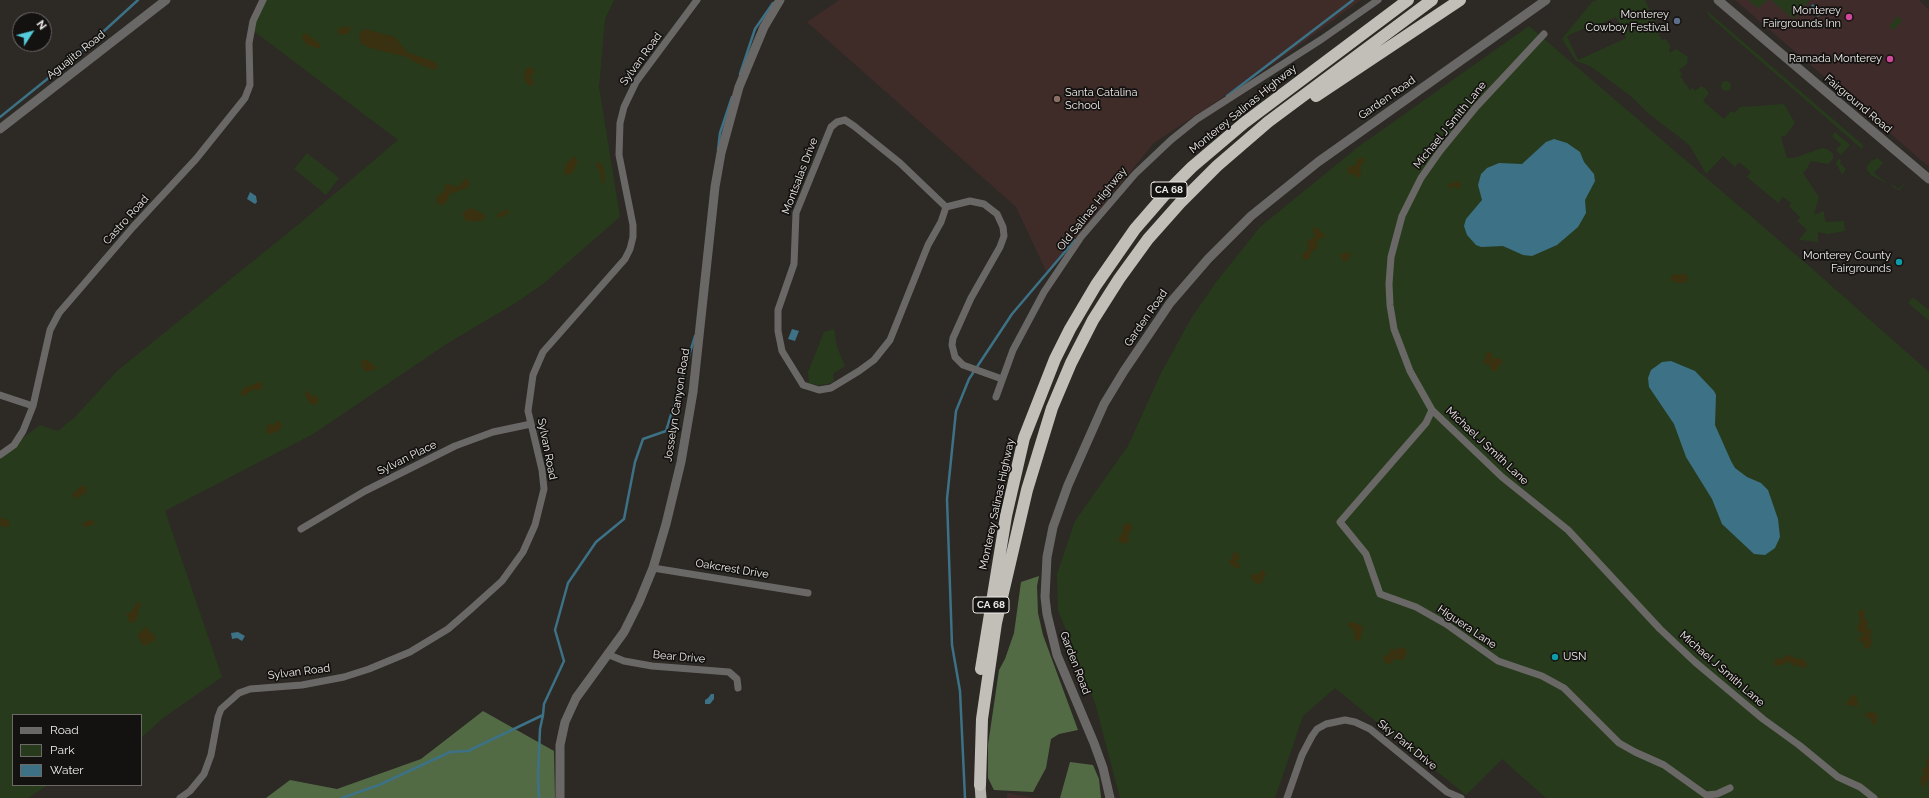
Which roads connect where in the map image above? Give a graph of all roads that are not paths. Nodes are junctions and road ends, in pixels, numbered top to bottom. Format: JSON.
{"nodes":[{"id":1,"x":166,"y":0,"type":"edge"},
{"id":2,"x":263,"y":0,"type":"edge"},
{"id":3,"x":697,"y":0,"type":"edge"},
{"id":4,"x":780,"y":0,"type":"edge"},
{"id":5,"x":1378,"y":0,"type":"edge"},
{"id":6,"x":1408,"y":0,"type":"edge"},
{"id":7,"x":1432,"y":0,"type":"edge"},
{"id":8,"x":1546,"y":0,"type":"edge"},
{"id":9,"x":1718,"y":0,"type":"edge"},
{"id":10,"x":1458,"y":2,"type":"edge"},
{"id":11,"x":1544,"y":34,"type":"dead end"},
{"id":12,"x":0,"y":129,"type":"edge"},
{"id":13,"x":1243,"y":144,"type":"junction"},
{"id":14,"x":1929,"y":180,"type":"edge"},
{"id":15,"x":946,"y":207,"type":"junction"},
{"id":16,"x":1002,"y":379,"type":"junction"},
{"id":17,"x":0,"y":395,"type":"edge"},
{"id":18,"x":996,"y":397,"type":"dead end"},
{"id":19,"x":33,"y":406,"type":"junction"},
{"id":20,"x":1432,"y":410,"type":"junction"},
{"id":21,"x":530,"y":424,"type":"junction"},
{"id":22,"x":0,"y":455,"type":"edge"},
{"id":23,"x":301,"y":529,"type":"dead end"},
{"id":24,"x":653,"y":568,"type":"junction"},
{"id":25,"x":808,"y":593,"type":"dead end"},
{"id":26,"x":608,"y":654,"type":"junction"},
{"id":27,"x":738,"y":688,"type":"dead end"},
{"id":28,"x":980,"y":785,"type":"junction"},
{"id":29,"x":1730,"y":788,"type":"dead end"},
{"id":30,"x":180,"y":798,"type":"edge"},
{"id":31,"x":560,"y":798,"type":"edge"},
{"id":32,"x":981,"y":798,"type":"edge"},
{"id":33,"x":1110,"y":798,"type":"edge"},
{"id":34,"x":1287,"y":798,"type":"edge"},
{"id":35,"x":1461,"y":798,"type":"edge"},
{"id":36,"x":1874,"y":798,"type":"edge"}],
"edges":[{"from":1,"to":12,"type":"street","name":"Aguajito Road"},
{"from":2,"to":19,"type":"street","name":"Castro Road"},
{"from":3,"to":21,"type":"street","name":"Sylvan Road"},
{"from":4,"to":24,"type":"street","name":"Josselyn Canyon Road"},
{"from":5,"to":16,"type":"street","name":"Old Salinas Highway"},
{"from":6,"to":28,"type":"highway","name":"Monterey Salinas Highway","number":"CA 68"},
{"from":7,"to":13,"type":"highway","number":"CA 68"},
{"from":8,"to":33,"type":"street","name":"Garden Road"},
{"from":9,"to":14,"type":"street","name":"Fairground Road"},
{"from":10,"to":13,"type":"highway"},
{"from":11,"to":20,"type":"street","name":"Michael J Smith Lane"},
{"from":13,"to":28,"type":"highway","name":"Monterey Salinas Highway","number":"CA 68"},
{"from":15,"to":15,"type":"street","name":"Montsalas Drive"},
{"from":15,"to":16,"type":"street"},
{"from":16,"to":18,"type":"street","name":"Old Salinas Highway"},
{"from":17,"to":19,"type":"street"},
{"from":19,"to":22,"type":"street","name":"Castro Road"},
{"from":20,"to":29,"type":"street","name":"Higuera Lane"},
{"from":20,"to":36,"type":"street","name":"Michael J Smith Lane"},
{"from":21,"to":23,"type":"street","name":"Sylvan Place"},
{"from":21,"to":30,"type":"street","name":"Sylvan Road"},
{"from":24,"to":25,"type":"street","name":"Oakcrest Drive"},
{"from":24,"to":26,"type":"street","name":"Josselyn Canyon Road"},
{"from":26,"to":27,"type":"street","name":"Bear Drive"},
{"from":26,"to":31,"type":"street","name":"Josselyn Canyon Road"},
{"from":28,"to":32,"type":"highway","name":"Monterey Salinas Highway","number":"CA 68"},
{"from":34,"to":35,"type":"street","name":"Sky Park Drive"}]}
